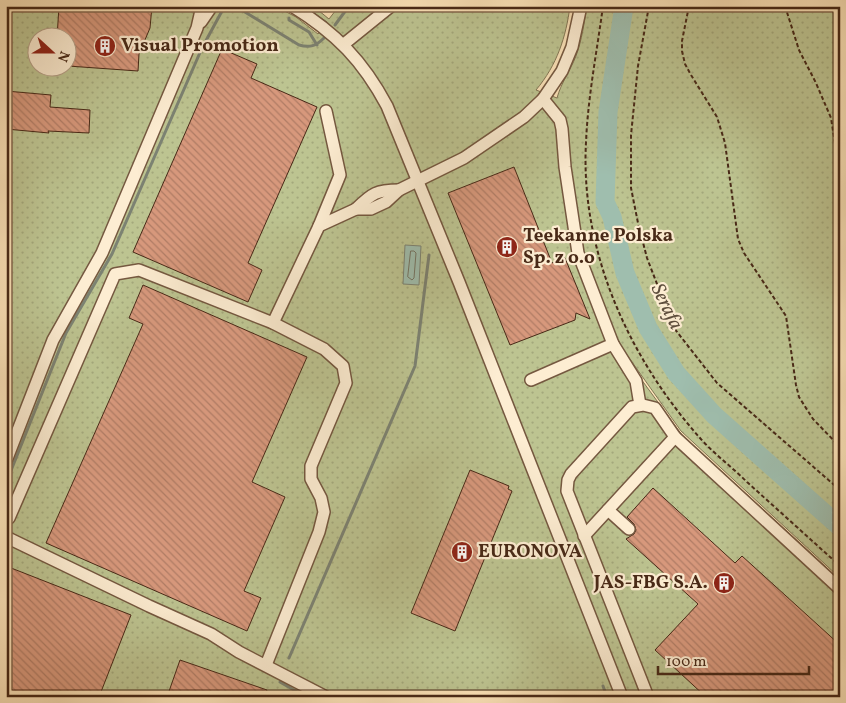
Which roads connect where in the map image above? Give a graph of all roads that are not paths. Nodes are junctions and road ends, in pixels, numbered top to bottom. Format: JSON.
{"nodes":[{"id":1,"x":202,"y":6,"type":"edge"},
{"id":2,"x":212,"y":6,"type":"edge"},
{"id":3,"x":292,"y":6,"type":"edge"},
{"id":4,"x":390,"y":6,"type":"edge"},
{"id":5,"x":581,"y":6,"type":"edge"},
{"id":6,"x":197,"y":28,"type":"junction"},
{"id":7,"x":344,"y":44,"type":"junction"},
{"id":8,"x":543,"y":99,"type":"junction"},
{"id":9,"x":326,"y":111,"type":"dead end"},
{"id":10,"x":418,"y":182,"type":"junction"},
{"id":11,"x":319,"y":226,"type":"junction"},
{"id":12,"x":273,"y":323,"type":"junction"},
{"id":13,"x":612,"y":344,"type":"junction"},
{"id":14,"x":531,"y":380,"type":"dead end"},
{"id":15,"x":640,"y":405,"type":"junction"},
{"id":16,"x":675,"y":437,"type":"junction"},
{"id":17,"x":6,"y":461,"type":"edge"},
{"id":18,"x":608,"y":510,"type":"junction"},
{"id":19,"x":10,"y":518,"type":"dead end"},
{"id":20,"x":629,"y":529,"type":"dead end"},
{"id":21,"x":584,"y":536,"type":"junction"},
{"id":22,"x":6,"y":538,"type":"edge"},
{"id":23,"x":840,"y":589,"type":"edge"},
{"id":24,"x":266,"y":665,"type":"junction"},
{"id":25,"x":326,"y":697,"type":"edge"},
{"id":26,"x":622,"y":697,"type":"edge"},
{"id":27,"x":648,"y":697,"type":"edge"}],
"edges":[{"from":1,"to":6,"type":"street"},
{"from":2,"to":6,"type":"street"},
{"from":3,"to":7,"type":"street"},
{"from":4,"to":7,"type":"street"},
{"from":5,"to":8,"type":"street"},
{"from":6,"to":17,"type":"street"},
{"from":7,"to":10,"type":"street"},
{"from":8,"to":10,"type":"street"},
{"from":8,"to":13,"type":"street"},
{"from":9,"to":11,"type":"street"},
{"from":10,"to":11,"type":"street"},
{"from":10,"to":26,"type":"street"},
{"from":11,"to":12,"type":"street"},
{"from":12,"to":19,"type":"street"},
{"from":12,"to":24,"type":"street"},
{"from":13,"to":14,"type":"street"},
{"from":13,"to":15,"type":"street"},
{"from":15,"to":16,"type":"street"},
{"from":15,"to":21,"type":"street"},
{"from":16,"to":18,"type":"street"},
{"from":16,"to":23,"type":"street"},
{"from":18,"to":20,"type":"street"},
{"from":18,"to":21,"type":"street"},
{"from":21,"to":27,"type":"street"},
{"from":22,"to":24,"type":"street"},
{"from":24,"to":25,"type":"street"}]}
